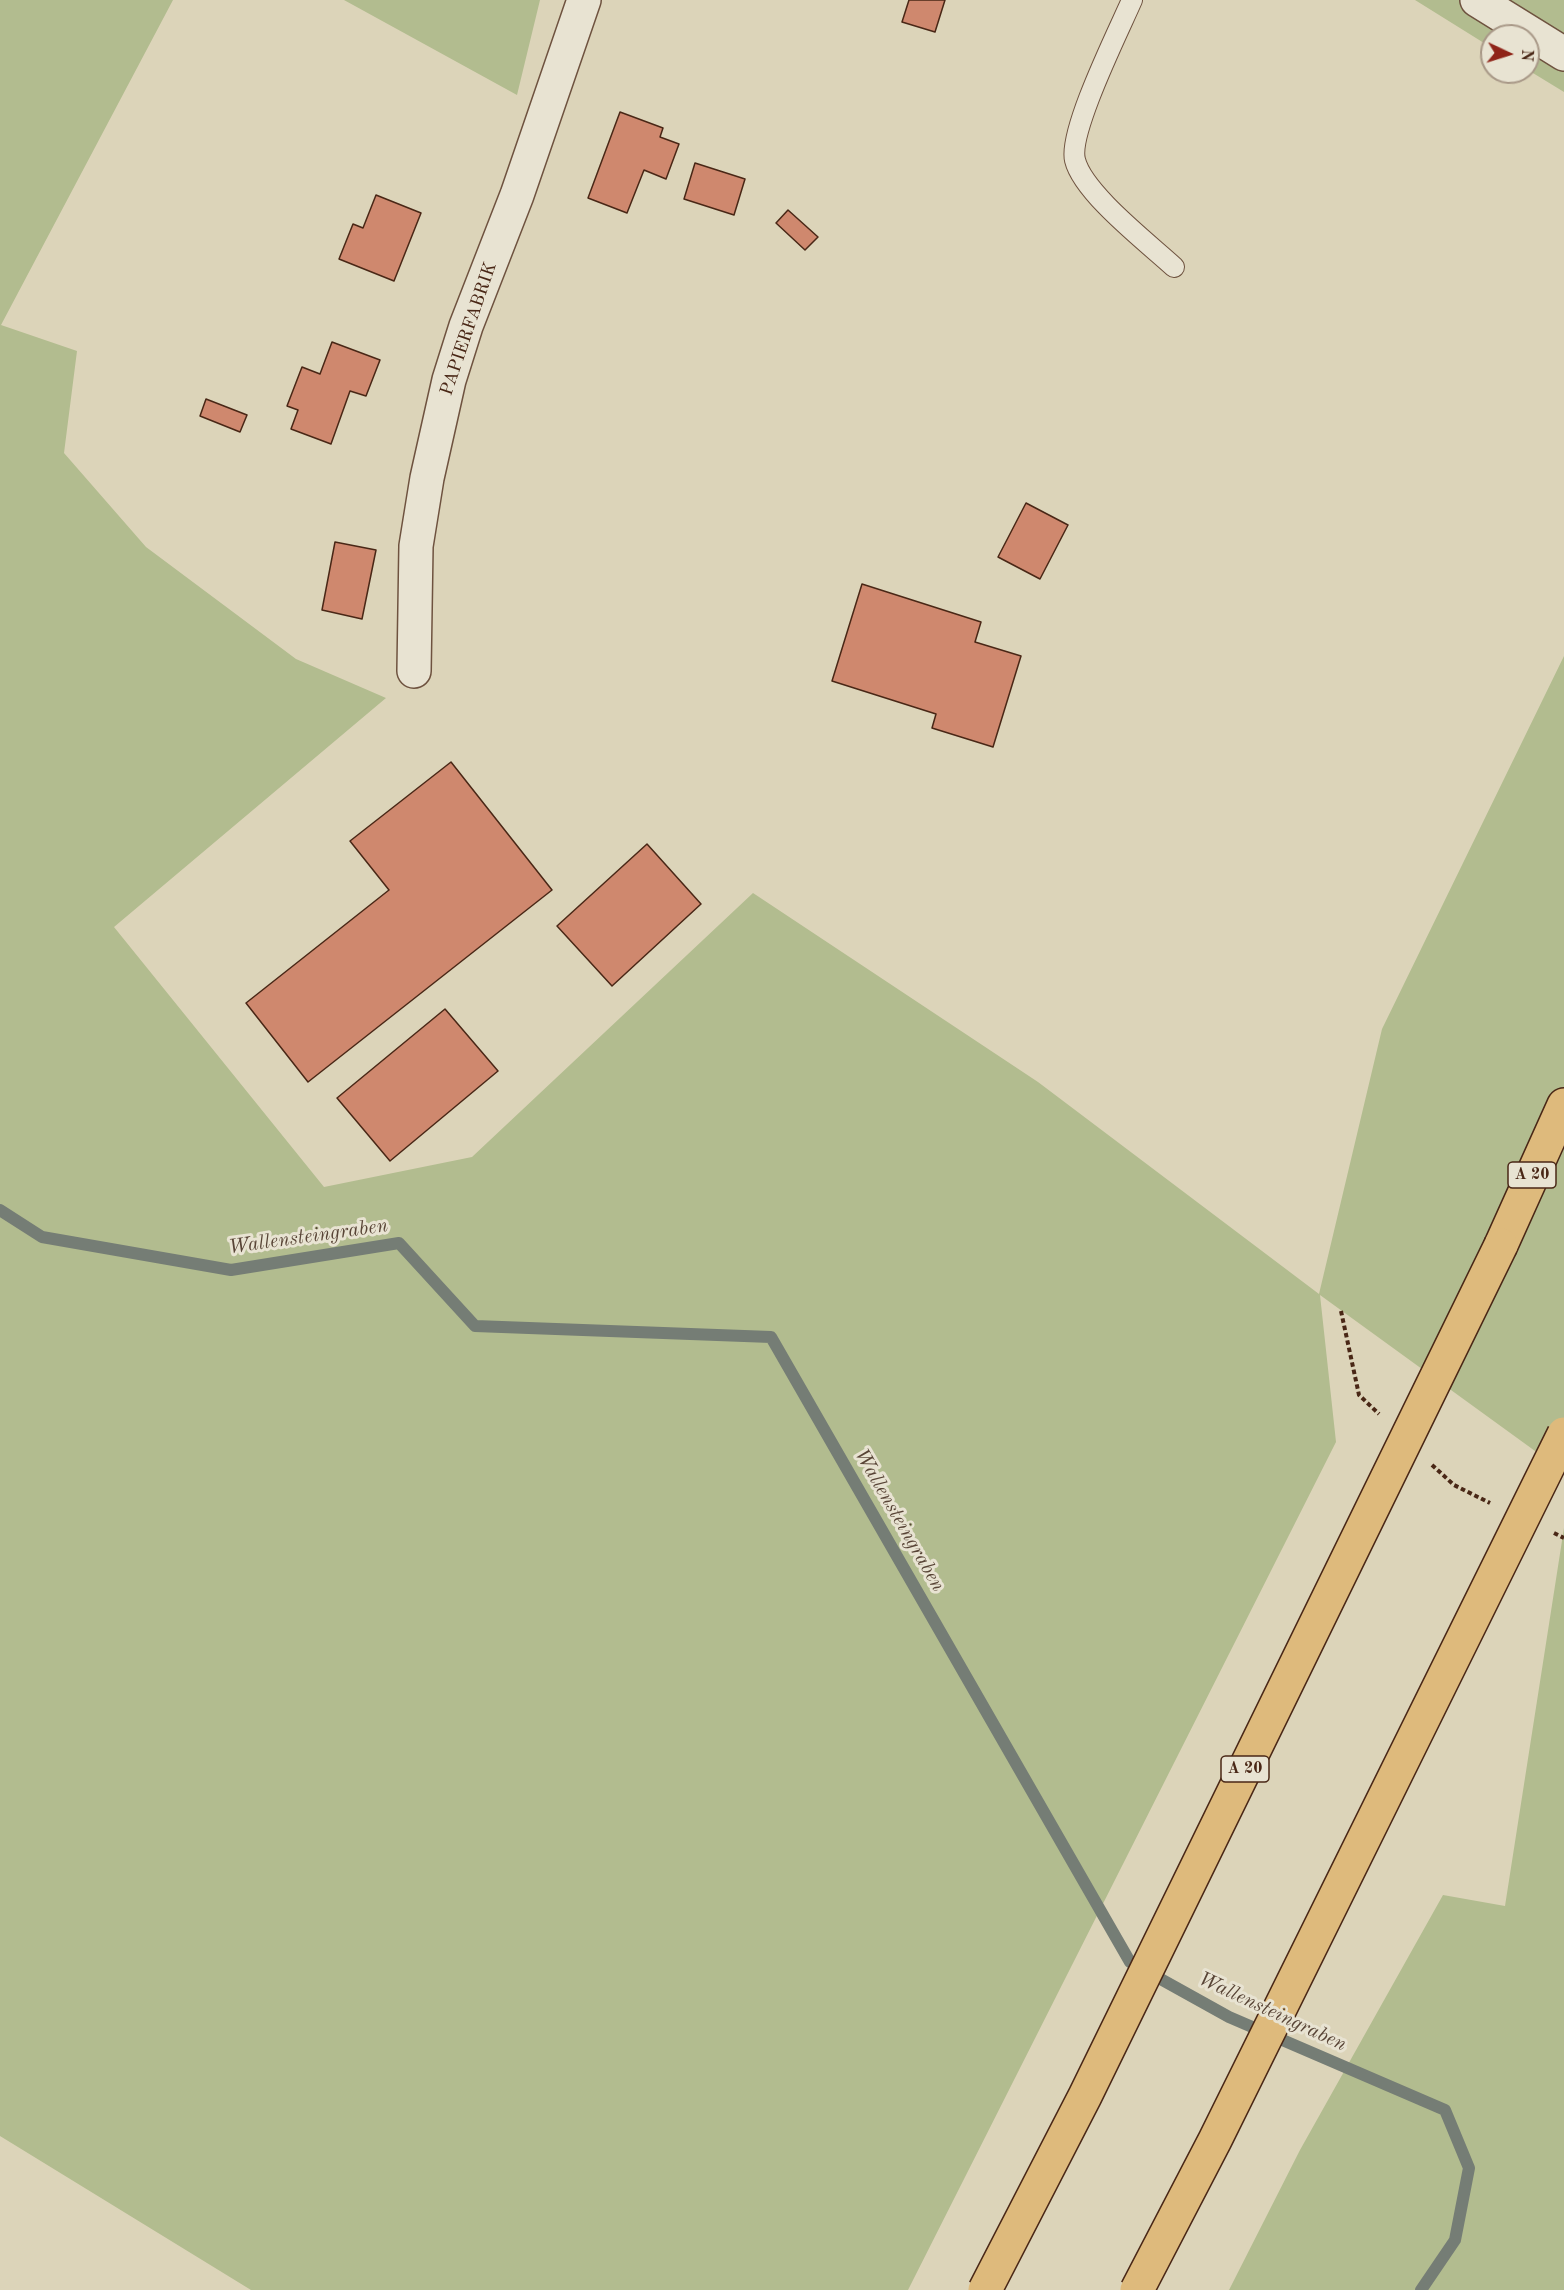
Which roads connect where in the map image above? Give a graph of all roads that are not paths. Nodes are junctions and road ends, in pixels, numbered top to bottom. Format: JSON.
{"nodes":[{"id":1,"x":584,"y":0,"type":"edge"},
{"id":2,"x":1132,"y":0,"type":"edge"},
{"id":3,"x":1477,"y":0,"type":"edge"},
{"id":4,"x":1564,"y":54,"type":"edge"},
{"id":5,"x":1174,"y":267,"type":"dead end"},
{"id":6,"x":414,"y":671,"type":"dead end"},
{"id":7,"x":1564,"y":1105,"type":"edge"},
{"id":8,"x":1564,"y":1434,"type":"edge"},
{"id":9,"x":985,"y":2290,"type":"edge"},
{"id":10,"x":1137,"y":2290,"type":"edge"}],
"edges":[{"from":1,"to":6,"type":"street","name":"PAPIERFABRIK"},
{"from":2,"to":5,"type":"lane"},
{"from":3,"to":4,"type":"street"},
{"from":7,"to":9,"type":"highway","number":"A 20","bridge":true},
{"from":8,"to":10,"type":"highway","bridge":true}]}
